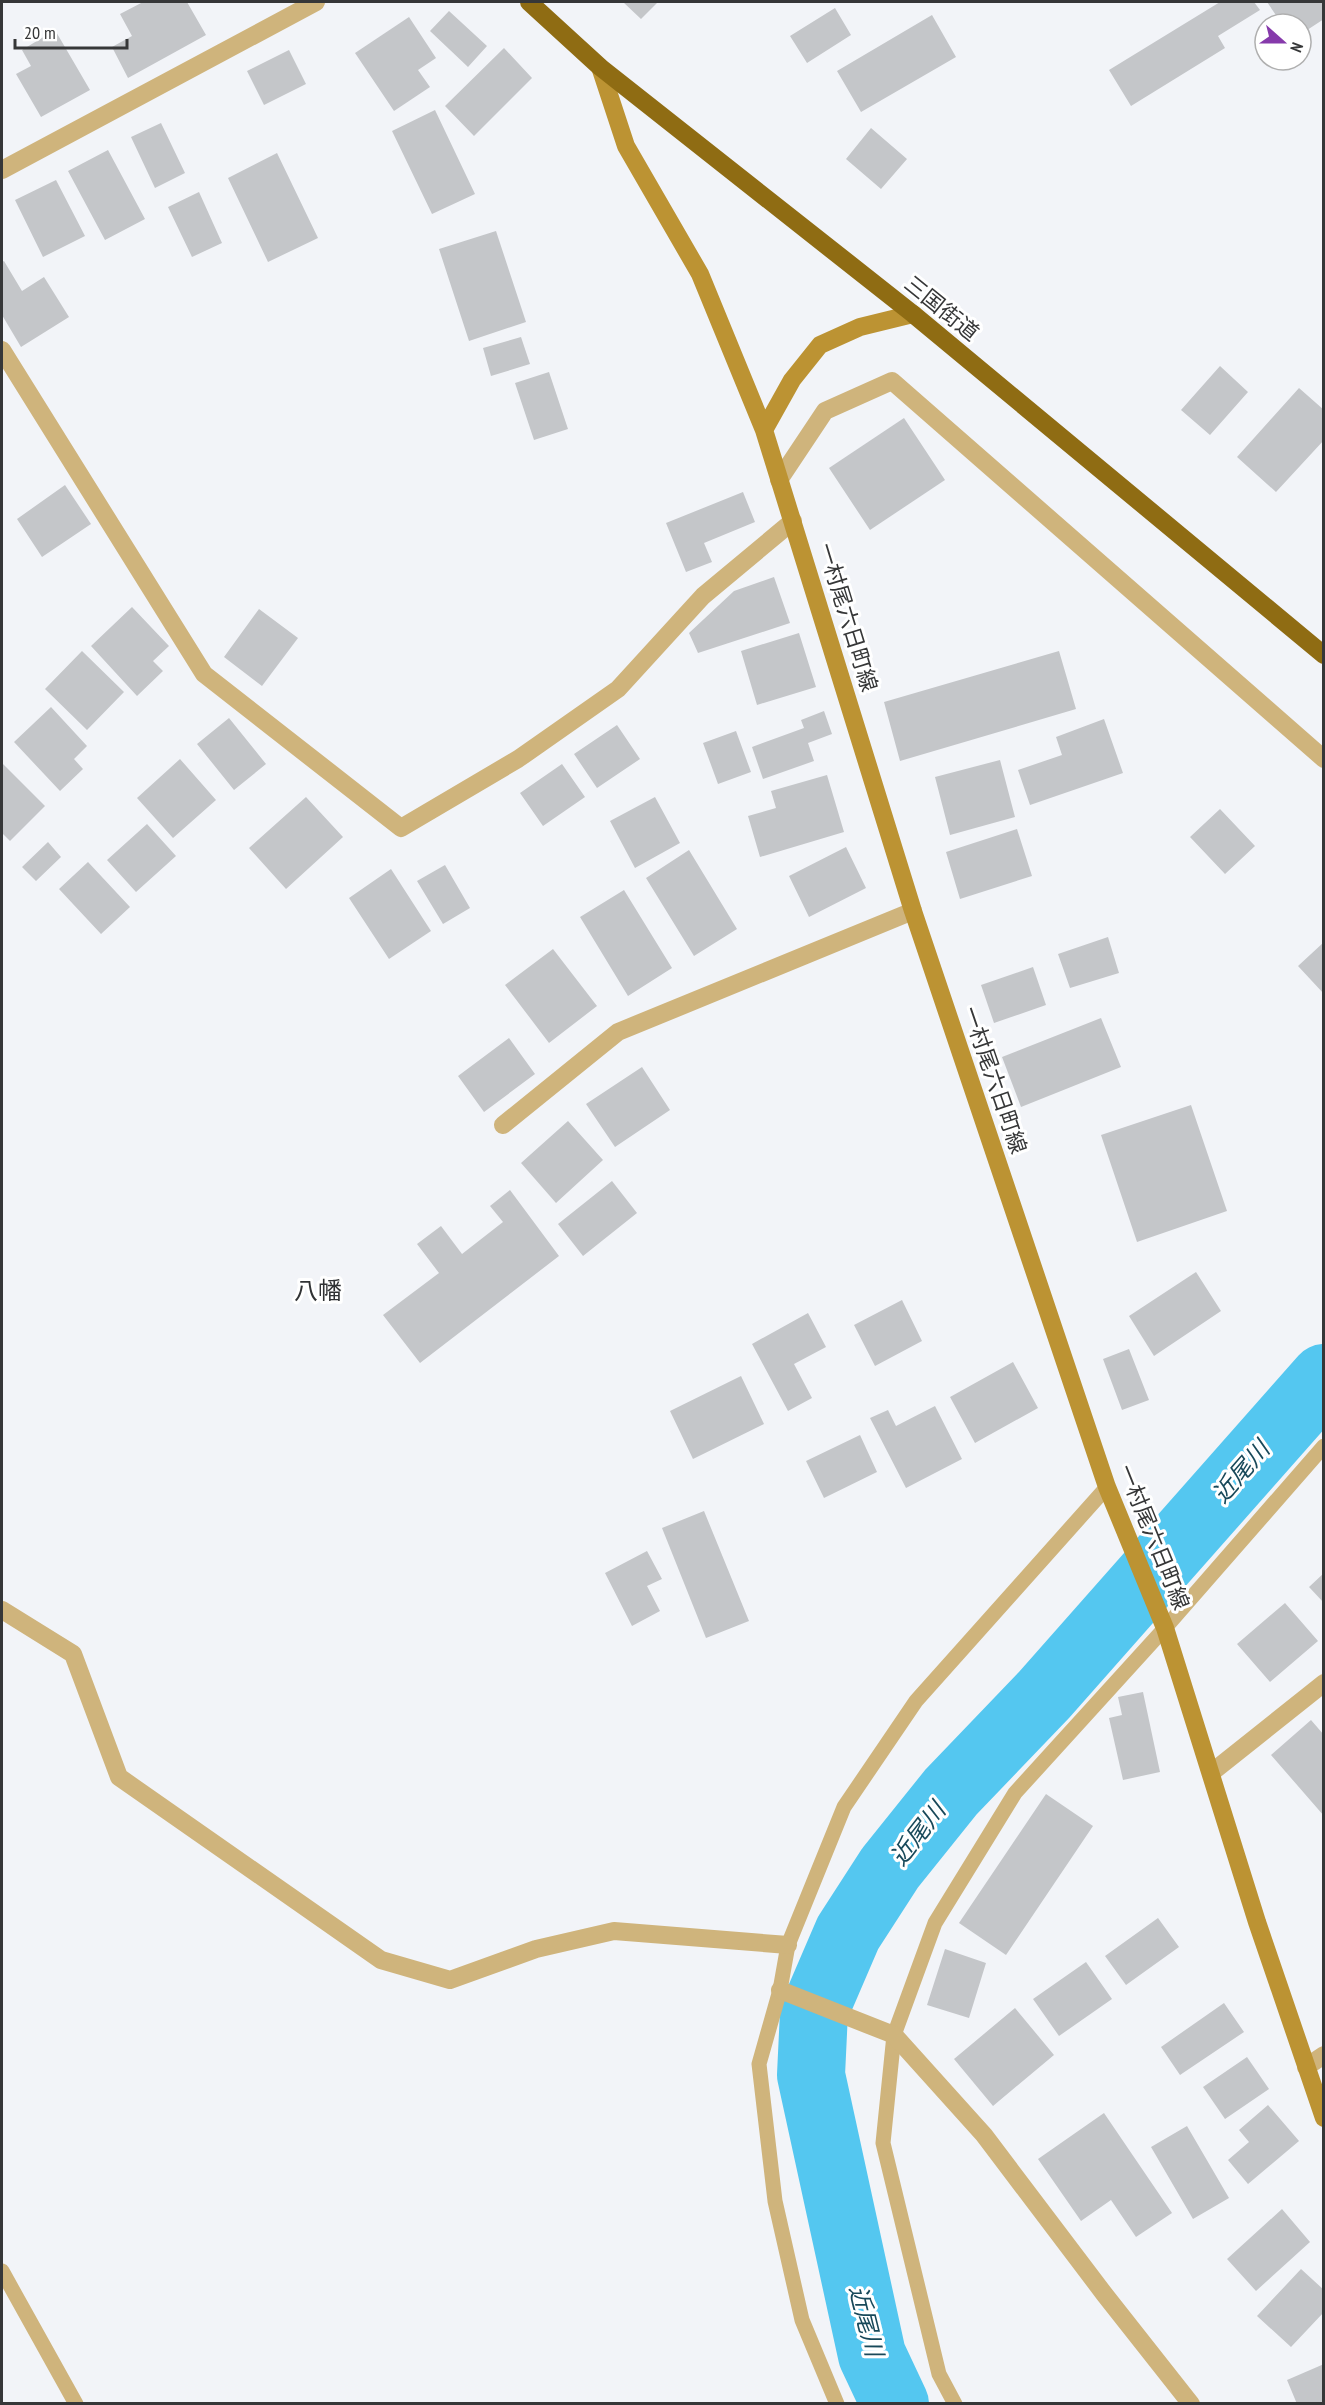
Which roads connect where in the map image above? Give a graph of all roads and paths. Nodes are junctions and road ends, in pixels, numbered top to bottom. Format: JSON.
{"nodes":[{"id":1,"x":316,"y":2,"type":"edge"},
{"id":2,"x":529,"y":2,"type":"edge"},
{"id":3,"x":600,"y":67,"type":"junction"},
{"id":4,"x":2,"y":170,"type":"edge"},
{"id":5,"x":913,"y":314,"type":"junction"},
{"id":6,"x":2,"y":350,"type":"edge"},
{"id":7,"x":764,"y":430,"type":"junction"},
{"id":8,"x":779,"y":480,"type":"junction"},
{"id":9,"x":793,"y":521,"type":"junction"},
{"id":10,"x":1323,"y":655,"type":"edge"},
{"id":11,"x":1323,"y":759,"type":"edge"},
{"id":12,"x":913,"y":911,"type":"junction"},
{"id":13,"x":503,"y":1125,"type":"dead end"},
{"id":14,"x":1323,"y":1446,"type":"edge"},
{"id":15,"x":1107,"y":1487,"type":"junction"},
{"id":16,"x":2,"y":1610,"type":"edge"},
{"id":17,"x":1165,"y":1628,"type":"junction"},
{"id":18,"x":1323,"y":1683,"type":"edge"},
{"id":19,"x":1211,"y":1773,"type":"junction"},
{"id":20,"x":788,"y":1945,"type":"junction"},
{"id":21,"x":780,"y":1990,"type":"junction"},
{"id":22,"x":894,"y":2035,"type":"junction"},
{"id":23,"x":1323,"y":2055,"type":"edge"},
{"id":24,"x":1306,"y":2067,"type":"junction"},
{"id":25,"x":1323,"y":2118,"type":"edge"},
{"id":26,"x":2,"y":2271,"type":"edge"},
{"id":27,"x":76,"y":2403,"type":"edge"},
{"id":28,"x":837,"y":2403,"type":"edge"},
{"id":29,"x":955,"y":2403,"type":"edge"},
{"id":30,"x":1191,"y":2403,"type":"edge"}],
"edges":[{"from":1,"to":4,"type":"street"},
{"from":2,"to":3,"type":"highway","name":"三国街道"},
{"from":3,"to":5,"type":"highway","name":"三国街道"},
{"from":3,"to":7,"type":"main road","name":"一村尾六日町線"},
{"from":5,"to":7,"type":"main road"},
{"from":5,"to":10,"type":"highway","name":"三国街道"},
{"from":6,"to":9,"type":"street"},
{"from":7,"to":8,"type":"main road","name":"一村尾六日町線"},
{"from":8,"to":9,"type":"main road","name":"一村尾六日町線"},
{"from":8,"to":11,"type":"street"},
{"from":9,"to":12,"type":"main road","name":"一村尾六日町線"},
{"from":12,"to":13,"type":"street"},
{"from":12,"to":15,"type":"main road","name":"一村尾六日町線"},
{"from":14,"to":17,"type":"lane"},
{"from":15,"to":17,"type":"main road","name":"一村尾六日町線"},
{"from":15,"to":20,"type":"lane"},
{"from":16,"to":20,"type":"street"},
{"from":17,"to":19,"type":"main road","name":"一村尾六日町線"},
{"from":17,"to":22,"type":"lane"},
{"from":18,"to":19,"type":"street"},
{"from":19,"to":24,"type":"main road","name":"一村尾六日町線"},
{"from":20,"to":21,"type":"lane"},
{"from":21,"to":22,"type":"street"},
{"from":21,"to":28,"type":"lane"},
{"from":22,"to":29,"type":"lane"},
{"from":22,"to":30,"type":"street"},
{"from":23,"to":24,"type":"street"},
{"from":24,"to":25,"type":"main road","name":"一村尾六日町線"},
{"from":26,"to":27,"type":"lane"}]}
